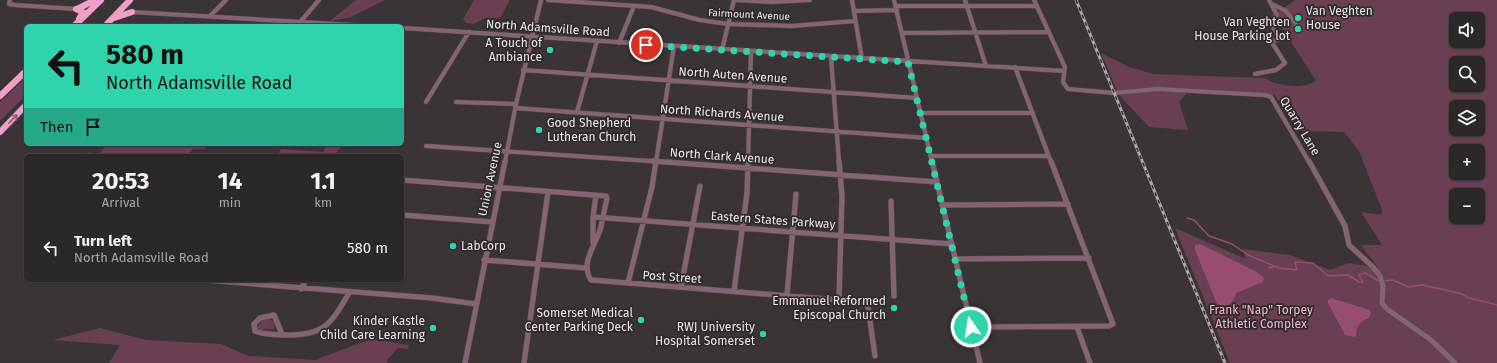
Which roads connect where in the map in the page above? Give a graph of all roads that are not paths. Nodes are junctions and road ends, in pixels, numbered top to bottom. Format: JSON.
{"nodes":[{"id":1,"x":10,"y":0,"type":"edge"},
{"id":2,"x":95,"y":0,"type":"edge"},
{"id":3,"x":101,"y":0,"type":"edge"},
{"id":4,"x":130,"y":0,"type":"edge"},
{"id":5,"x":226,"y":0,"type":"edge"},
{"id":6,"x":319,"y":0,"type":"edge"},
{"id":7,"x":541,"y":0,"type":"edge"},
{"id":8,"x":548,"y":0,"type":"edge"},
{"id":9,"x":735,"y":0,"type":"edge"},
{"id":10,"x":810,"y":0,"type":"edge"},
{"id":11,"x":852,"y":0,"type":"edge"},
{"id":12,"x":894,"y":0,"type":"edge"},
{"id":13,"x":965,"y":0,"type":"edge"},
{"id":14,"x":1034,"y":0,"type":"edge"},
{"id":15,"x":1269,"y":0,"type":"edge"},
{"id":16,"x":752,"y":1,"type":"edge"},
{"id":17,"x":1272,"y":4,"type":"junction"},
{"id":18,"x":125,"y":6,"type":"junction"},
{"id":19,"x":634,"y":6,"type":"junction"},
{"id":20,"x":966,"y":6,"type":"junction"},
{"id":21,"x":1037,"y":6,"type":"junction"},
{"id":22,"x":896,"y":8,"type":"junction"},
{"id":23,"x":76,"y":9,"type":"junction"},
{"id":24,"x":854,"y":11,"type":"junction"},
{"id":25,"x":132,"y":12,"type":"junction"},
{"id":26,"x":210,"y":16,"type":"junction"},
{"id":27,"x":112,"y":18,"type":"junction"},
{"id":28,"x":855,"y":20,"type":"junction"},
{"id":29,"x":300,"y":22,"type":"junction"},
{"id":30,"x":75,"y":24,"type":"edge"},
{"id":31,"x":75,"y":24,"type":"edge"},
{"id":32,"x":107,"y":24,"type":"edge"},
{"id":33,"x":334,"y":24,"type":"edge"},
{"id":34,"x":728,"y":24,"type":"junction"},
{"id":35,"x":1297,"y":26,"type":"dead end"},
{"id":36,"x":404,"y":28,"type":"edge"},
{"id":37,"x":469,"y":32,"type":"junction"},
{"id":38,"x":975,"y":32,"type":"junction"},
{"id":39,"x":1049,"y":32,"type":"junction"},
{"id":40,"x":902,"y":33,"type":"junction"},
{"id":41,"x":531,"y":36,"type":"junction"},
{"id":42,"x":597,"y":41,"type":"junction"},
{"id":43,"x":619,"y":43,"type":"junction"},
{"id":44,"x":674,"y":46,"type":"junction"},
{"id":45,"x":722,"y":50,"type":"junction"},
{"id":46,"x":751,"y":52,"type":"junction"},
{"id":47,"x":831,"y":57,"type":"junction"},
{"id":48,"x":862,"y":59,"type":"junction"},
{"id":49,"x":908,"y":62,"type":"junction"},
{"id":50,"x":986,"y":66,"type":"junction"},
{"id":51,"x":1015,"y":67,"type":"junction"},
{"id":52,"x":523,"y":70,"type":"junction"},
{"id":53,"x":1064,"y":70,"type":"junction"},
{"id":54,"x":24,"y":73,"type":"edge"},
{"id":55,"x":1255,"y":74,"type":"dead end"},
{"id":56,"x":588,"y":75,"type":"junction"},
{"id":57,"x":669,"y":80,"type":"junction"},
{"id":58,"x":750,"y":86,"type":"junction"},
{"id":59,"x":834,"y":92,"type":"junction"},
{"id":60,"x":0,"y":96,"type":"edge"},
{"id":61,"x":917,"y":98,"type":"junction"},
{"id":62,"x":426,"y":102,"type":"dead end"},
{"id":63,"x":456,"y":102,"type":"dead end"},
{"id":64,"x":516,"y":106,"type":"junction"},
{"id":65,"x":24,"y":108,"type":"edge"},
{"id":66,"x":577,"y":112,"type":"junction"},
{"id":67,"x":1033,"y":113,"type":"junction"},
{"id":68,"x":921,"y":114,"type":"junction"},
{"id":69,"x":663,"y":119,"type":"junction"},
{"id":70,"x":749,"y":125,"type":"junction"},
{"id":71,"x":0,"y":132,"type":"edge"},
{"id":72,"x":837,"y":132,"type":"junction"},
{"id":73,"x":927,"y":138,"type":"junction"},
{"id":74,"x":426,"y":146,"type":"dead end"},
{"id":75,"x":507,"y":150,"type":"junction"},
{"id":76,"x":931,"y":156,"type":"junction"},
{"id":77,"x":1049,"y":156,"type":"junction"},
{"id":78,"x":657,"y":161,"type":"junction"},
{"id":79,"x":748,"y":168,"type":"junction"},
{"id":80,"x":841,"y":175,"type":"junction"},
{"id":81,"x":404,"y":180,"type":"edge"},
{"id":82,"x":936,"y":182,"type":"junction"},
{"id":83,"x":700,"y":186,"type":"dead end"},
{"id":84,"x":499,"y":188,"type":"junction"},
{"id":85,"x":548,"y":192,"type":"junction"},
{"id":86,"x":796,"y":194,"type":"dead end"},
{"id":87,"x":596,"y":195,"type":"junction"},
{"id":88,"x":891,"y":201,"type":"dead end"},
{"id":89,"x":1068,"y":204,"type":"junction"},
{"id":90,"x":942,"y":205,"type":"junction"},
{"id":91,"x":404,"y":215,"type":"edge"},
{"id":92,"x":593,"y":217,"type":"junction"},
{"id":93,"x":602,"y":217,"type":"junction"},
{"id":94,"x":644,"y":220,"type":"junction"},
{"id":95,"x":492,"y":222,"type":"junction"},
{"id":96,"x":693,"y":224,"type":"junction"},
{"id":97,"x":742,"y":227,"type":"junction"},
{"id":98,"x":793,"y":231,"type":"junction"},
{"id":99,"x":842,"y":235,"type":"junction"},
{"id":100,"x":892,"y":239,"type":"junction"},
{"id":101,"x":593,"y":242,"type":"junction"},
{"id":102,"x":952,"y":244,"type":"junction"},
{"id":103,"x":1089,"y":258,"type":"junction"},
{"id":104,"x":955,"y":259,"type":"junction"},
{"id":105,"x":484,"y":260,"type":"junction"},
{"id":106,"x":538,"y":265,"type":"junction"},
{"id":107,"x":586,"y":268,"type":"junction"},
{"id":108,"x":226,"y":282,"type":"edge"},
{"id":109,"x":305,"y":282,"type":"edge"},
{"id":110,"x":628,"y":284,"type":"junction"},
{"id":111,"x":681,"y":287,"type":"junction"},
{"id":112,"x":301,"y":289,"type":"junction"},
{"id":113,"x":734,"y":291,"type":"junction"},
{"id":114,"x":349,"y":293,"type":"junction"},
{"id":115,"x":787,"y":295,"type":"junction"},
{"id":116,"x":894,"y":296,"type":"dead end"},
{"id":117,"x":839,"y":299,"type":"junction"},
{"id":118,"x":476,"y":304,"type":"junction"},
{"id":119,"x":971,"y":327,"type":"junction"},
{"id":120,"x":1077,"y":327,"type":"junction"},
{"id":121,"x":282,"y":334,"type":"junction"},
{"id":122,"x":875,"y":359,"type":"edge"},
{"id":123,"x":465,"y":363,"type":"edge"},
{"id":124,"x":524,"y":363,"type":"edge"},
{"id":125,"x":980,"y":363,"type":"edge"},
{"id":126,"x":1090,"y":363,"type":"edge"},
{"id":127,"x":1455,"y":363,"type":"edge"}],
"edges":[{"from":1,"to":23,"type":"street"},
{"from":2,"to":23,"type":"highway"},
{"from":3,"to":31,"type":"highway"},
{"from":4,"to":18,"type":"highway"},
{"from":5,"to":26,"type":"street"},
{"from":6,"to":29,"type":"street"},
{"from":7,"to":41,"type":"street","name":"Union Avenue"},
{"from":8,"to":19,"type":"street","name":"Fairmount Avenue"},
{"from":9,"to":16,"type":"street"},
{"from":9,"to":34,"type":"street"},
{"from":10,"to":16,"type":"street"},
{"from":11,"to":24,"type":"street"},
{"from":12,"to":22,"type":"street"},
{"from":13,"to":20,"type":"street"},
{"from":14,"to":21,"type":"street"},
{"from":15,"to":17,"type":"street"},
{"from":17,"to":35,"type":"street"},
{"from":17,"to":55,"type":"street"},
{"from":18,"to":25,"type":"highway"},
{"from":18,"to":27,"type":"highway"},
{"from":19,"to":34,"type":"street","name":"Fairmount Avenue"},
{"from":19,"to":43,"type":"street"},
{"from":20,"to":21,"type":"street"},
{"from":20,"to":22,"type":"street"},
{"from":20,"to":38,"type":"street"},
{"from":21,"to":39,"type":"street"},
{"from":22,"to":24,"type":"street"},
{"from":22,"to":40,"type":"street"},
{"from":23,"to":30,"type":"highway"},
{"from":24,"to":28,"type":"street"},
{"from":25,"to":26,"type":"street"},
{"from":25,"to":27,"type":"highway"},
{"from":26,"to":29,"type":"street"},
{"from":27,"to":32,"type":"highway"},
{"from":28,"to":34,"type":"street","name":"Fairmount Avenue"},
{"from":28,"to":48,"type":"street"},
{"from":29,"to":33,"type":"street"},
{"from":34,"to":45,"type":"street"},
{"from":36,"to":37,"type":"street","name":"North Adamsville Road"},
{"from":37,"to":41,"type":"street","name":"North Adamsville Road"},
{"from":37,"to":62,"type":"street"},
{"from":38,"to":39,"type":"street"},
{"from":38,"to":40,"type":"street"},
{"from":38,"to":50,"type":"street"},
{"from":39,"to":53,"type":"street"},
{"from":40,"to":49,"type":"street"},
{"from":41,"to":42,"type":"street","name":"North Adamsville Road"},
{"from":41,"to":52,"type":"street","name":"Union Avenue"},
{"from":42,"to":43,"type":"street","name":"North Adamsville Road"},
{"from":42,"to":56,"type":"street"},
{"from":43,"to":44,"type":"street","name":"North Adamsville Road"},
{"from":44,"to":45,"type":"street","name":"North Adamsville Road"},
{"from":44,"to":57,"type":"street"},
{"from":45,"to":46,"type":"street","name":"North Adamsville Road"},
{"from":46,"to":47,"type":"street","name":"North Adamsville Road"},
{"from":46,"to":58,"type":"street"},
{"from":47,"to":48,"type":"street","name":"North Adamsville Road"},
{"from":47,"to":59,"type":"street"},
{"from":48,"to":49,"type":"street","name":"North Adamsville Road"},
{"from":49,"to":50,"type":"street","name":"North Adamsville Road"},
{"from":49,"to":61,"type":"street"},
{"from":50,"to":51,"type":"street","name":"North Adamsville Road"},
{"from":51,"to":53,"type":"street","name":"North Adamsville Road"},
{"from":51,"to":67,"type":"street"},
{"from":52,"to":56,"type":"street","name":"North Auten Avenue"},
{"from":52,"to":64,"type":"street","name":"Union Avenue"},
{"from":53,"to":127,"type":"street","name":"Quarry Lane"},
{"from":54,"to":60,"type":"highway"},
{"from":56,"to":57,"type":"street","name":"North Auten Avenue"},
{"from":56,"to":66,"type":"street"},
{"from":57,"to":58,"type":"street","name":"North Auten Avenue"},
{"from":57,"to":69,"type":"street"},
{"from":58,"to":59,"type":"street","name":"North Auten Avenue"},
{"from":58,"to":70,"type":"street"},
{"from":59,"to":61,"type":"street","name":"North Auten Avenue"},
{"from":59,"to":72,"type":"street"},
{"from":61,"to":68,"type":"street"},
{"from":63,"to":64,"type":"street","name":"North Richards Avenue"},
{"from":64,"to":66,"type":"street","name":"North Richards Avenue"},
{"from":64,"to":75,"type":"street","name":"Union Avenue"},
{"from":71,"to":65,"type":"highway","one_way":true},
{"from":66,"to":69,"type":"street","name":"North Richards Avenue"},
{"from":67,"to":68,"type":"street"},
{"from":67,"to":77,"type":"street"},
{"from":68,"to":73,"type":"street"},
{"from":69,"to":70,"type":"street","name":"North Richards Avenue"},
{"from":69,"to":78,"type":"street"},
{"from":70,"to":72,"type":"street","name":"North Richards Avenue"},
{"from":70,"to":79,"type":"street"},
{"from":72,"to":73,"type":"street","name":"North Richards Avenue"},
{"from":72,"to":80,"type":"street"},
{"from":73,"to":76,"type":"street"},
{"from":74,"to":75,"type":"street","name":"North Clark Avenue"},
{"from":75,"to":78,"type":"street","name":"North Clark Avenue"},
{"from":75,"to":84,"type":"street","name":"Union Avenue"},
{"from":76,"to":77,"type":"street"},
{"from":76,"to":82,"type":"street"},
{"from":77,"to":89,"type":"street"},
{"from":78,"to":79,"type":"street","name":"North Clark Avenue"},
{"from":78,"to":94,"type":"street"},
{"from":79,"to":80,"type":"street","name":"North Clark Avenue"},
{"from":79,"to":97,"type":"street"},
{"from":80,"to":82,"type":"street","name":"North Clark Avenue"},
{"from":80,"to":99,"type":"street"},
{"from":81,"to":84,"type":"street"},
{"from":82,"to":90,"type":"street"},
{"from":83,"to":96,"type":"street"},
{"from":84,"to":85,"type":"street"},
{"from":84,"to":95,"type":"street","name":"Union Avenue"},
{"from":85,"to":87,"type":"street"},
{"from":85,"to":106,"type":"street"},
{"from":86,"to":98,"type":"street"},
{"from":87,"to":92,"type":"street"},
{"from":87,"to":93,"type":"street"},
{"from":88,"to":100,"type":"street"},
{"from":89,"to":90,"type":"street"},
{"from":89,"to":103,"type":"street"},
{"from":90,"to":102,"type":"street"},
{"from":91,"to":95,"type":"street"},
{"from":92,"to":93,"type":"street","name":"Eastern States Parkway"},
{"from":92,"to":101,"type":"street"},
{"from":93,"to":94,"type":"street","name":"Eastern States Parkway"},
{"from":93,"to":101,"type":"street"},
{"from":94,"to":96,"type":"street","name":"Eastern States Parkway"},
{"from":94,"to":110,"type":"street"},
{"from":95,"to":105,"type":"street","name":"Union Avenue"},
{"from":96,"to":97,"type":"street","name":"Eastern States Parkway"},
{"from":96,"to":111,"type":"street"},
{"from":97,"to":98,"type":"street","name":"Eastern States Parkway"},
{"from":97,"to":113,"type":"street"},
{"from":98,"to":99,"type":"street","name":"Eastern States Parkway"},
{"from":98,"to":115,"type":"street"},
{"from":99,"to":100,"type":"street","name":"Eastern States Parkway"},
{"from":99,"to":117,"type":"street"},
{"from":100,"to":102,"type":"street","name":"Eastern States Parkway"},
{"from":100,"to":116,"type":"street"},
{"from":101,"to":107,"type":"street"},
{"from":102,"to":104,"type":"street"},
{"from":103,"to":104,"type":"street"},
{"from":103,"to":120,"type":"street"},
{"from":104,"to":119,"type":"street"},
{"from":105,"to":106,"type":"street"},
{"from":105,"to":118,"type":"street","name":"Union Avenue"},
{"from":106,"to":107,"type":"street"},
{"from":106,"to":124,"type":"street"},
{"from":107,"to":110,"type":"street","name":"Post Street"},
{"from":108,"to":112,"type":"street"},
{"from":109,"to":112,"type":"street"},
{"from":110,"to":111,"type":"street","name":"Post Street"},
{"from":111,"to":113,"type":"street","name":"Post Street"},
{"from":112,"to":114,"type":"street"},
{"from":113,"to":115,"type":"street","name":"Post Street"},
{"from":114,"to":118,"type":"street"},
{"from":114,"to":121,"type":"street"},
{"from":115,"to":117,"type":"street","name":"Post Street"},
{"from":117,"to":122,"type":"street","name":"Post Street"},
{"from":118,"to":123,"type":"street","name":"Union Avenue"},
{"from":119,"to":120,"type":"street"},
{"from":119,"to":125,"type":"street"},
{"from":120,"to":126,"type":"street"},
{"from":121,"to":121,"type":"street"}]}
